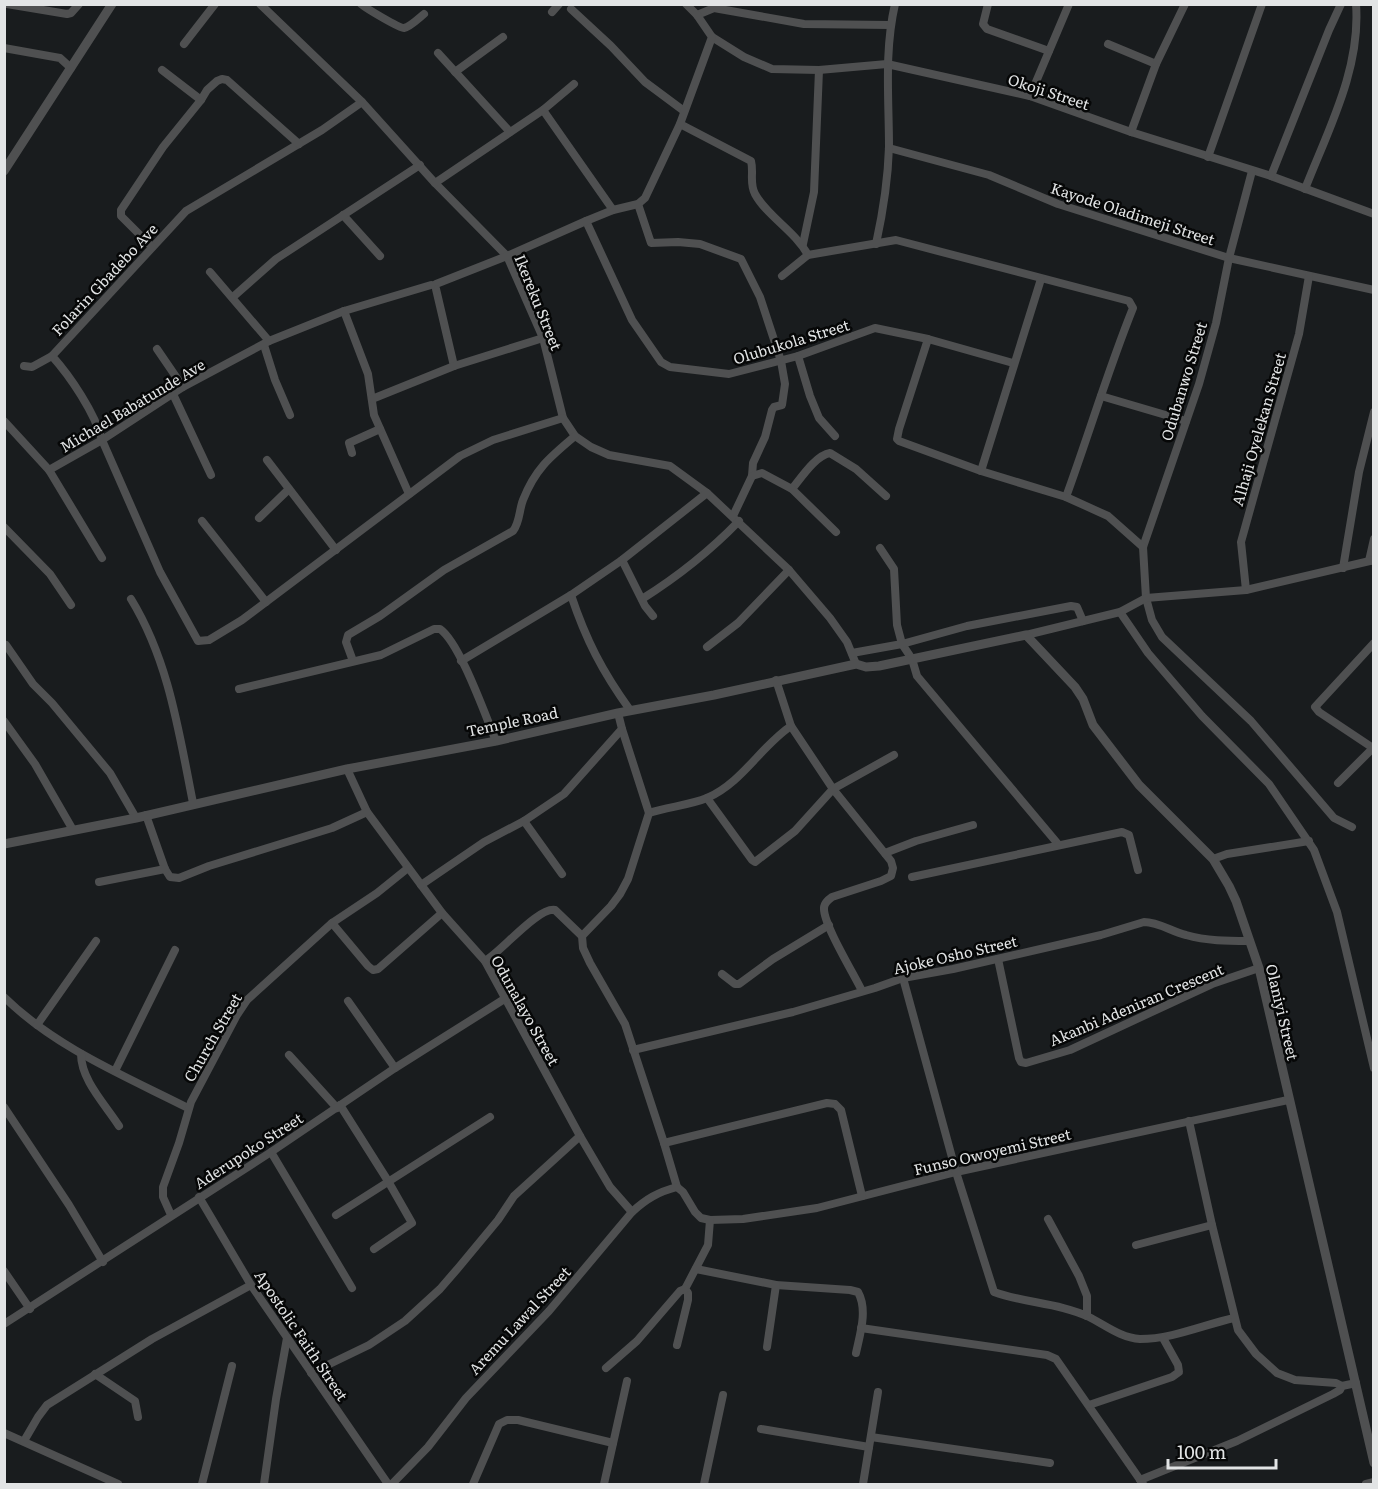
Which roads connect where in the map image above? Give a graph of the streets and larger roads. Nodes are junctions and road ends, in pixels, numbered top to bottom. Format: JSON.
{"nodes":[{"id":1,"x":7,"y":4,"type":"edge"},
{"id":2,"x":79,"y":4,"type":"edge"},
{"id":3,"x":112,"y":4,"type":"edge"},
{"id":4,"x":215,"y":4,"type":"edge"},
{"id":5,"x":260,"y":4,"type":"edge"},
{"id":6,"x":361,"y":4,"type":"edge"},
{"id":7,"x":559,"y":4,"type":"edge"},
{"id":8,"x":686,"y":4,"type":"edge"},
{"id":9,"x":895,"y":4,"type":"edge"},
{"id":10,"x":988,"y":4,"type":"edge"},
{"id":11,"x":1069,"y":4,"type":"edge"},
{"id":12,"x":1185,"y":4,"type":"edge"},
{"id":13,"x":1262,"y":4,"type":"edge"},
{"id":14,"x":1341,"y":4,"type":"edge"},
{"id":15,"x":1356,"y":4,"type":"edge"},
{"id":16,"x":63,"y":9,"type":"edge"},
{"id":17,"x":571,"y":9,"type":"dead end"},
{"id":18,"x":552,"y":12,"type":"dead end"},
{"id":19,"x":424,"y":14,"type":"dead end"},
{"id":20,"x":697,"y":15,"type":"junction"},
{"id":21,"x":890,"y":25,"type":"junction"},
{"id":22,"x":503,"y":37,"type":"dead end"},
{"id":23,"x":712,"y":37,"type":"junction"},
{"id":24,"x":184,"y":44,"type":"dead end"},
{"id":25,"x":1108,"y":44,"type":"dead end"},
{"id":26,"x":4,"y":48,"type":"edge"},
{"id":27,"x":1049,"y":51,"type":"junction"},
{"id":28,"x":438,"y":53,"type":"dead end"},
{"id":29,"x":887,"y":64,"type":"junction"},
{"id":30,"x":1156,"y":64,"type":"junction"},
{"id":31,"x":71,"y":68,"type":"junction"},
{"id":32,"x":162,"y":70,"type":"dead end"},
{"id":33,"x":819,"y":70,"type":"junction"},
{"id":34,"x":455,"y":72,"type":"junction"},
{"id":35,"x":574,"y":84,"type":"dead end"},
{"id":36,"x":1030,"y":96,"type":"junction"},
{"id":37,"x":201,"y":100,"type":"junction"},
{"id":38,"x":362,"y":102,"type":"junction"},
{"id":39,"x":543,"y":110,"type":"junction"},
{"id":40,"x":684,"y":111,"type":"junction"},
{"id":41,"x":680,"y":124,"type":"junction"},
{"id":42,"x":510,"y":132,"type":"junction"},
{"id":43,"x":1131,"y":132,"type":"junction"},
{"id":44,"x":299,"y":144,"type":"junction"},
{"id":45,"x":889,"y":148,"type":"junction"},
{"id":46,"x":1208,"y":157,"type":"junction"},
{"id":47,"x":420,"y":165,"type":"junction"},
{"id":48,"x":4,"y":171,"type":"edge"},
{"id":49,"x":1252,"y":171,"type":"junction"},
{"id":50,"x":1271,"y":176,"type":"junction"},
{"id":51,"x":435,"y":183,"type":"junction"},
{"id":52,"x":1305,"y":189,"type":"junction"},
{"id":53,"x":638,"y":204,"type":"junction"},
{"id":54,"x":613,"y":210,"type":"junction"},
{"id":55,"x":1374,"y":214,"type":"edge"},
{"id":56,"x":343,"y":215,"type":"junction"},
{"id":57,"x":586,"y":221,"type":"junction"},
{"id":58,"x":803,"y":244,"type":"junction"},
{"id":59,"x":876,"y":244,"type":"junction"},
{"id":60,"x":152,"y":247,"type":"junction"},
{"id":61,"x":808,"y":255,"type":"junction"},
{"id":62,"x":380,"y":256,"type":"dead end"},
{"id":63,"x":507,"y":256,"type":"junction"},
{"id":64,"x":1229,"y":258,"type":"junction"},
{"id":65,"x":210,"y":272,"type":"dead end"},
{"id":66,"x":782,"y":276,"type":"dead end"},
{"id":67,"x":1309,"y":276,"type":"junction"},
{"id":68,"x":1041,"y":279,"type":"junction"},
{"id":69,"x":434,"y":286,"type":"junction"},
{"id":70,"x":1374,"y":290,"type":"edge"},
{"id":71,"x":233,"y":297,"type":"junction"},
{"id":72,"x":344,"y":311,"type":"junction"},
{"id":73,"x":543,"y":338,"type":"junction"},
{"id":74,"x":928,"y":339,"type":"junction"},
{"id":75,"x":266,"y":343,"type":"junction"},
{"id":76,"x":157,"y":349,"type":"dead end"},
{"id":77,"x":52,"y":356,"type":"junction"},
{"id":78,"x":789,"y":358,"type":"junction"},
{"id":79,"x":1013,"y":363,"type":"junction"},
{"id":80,"x":24,"y":366,"type":"dead end"},
{"id":81,"x":454,"y":366,"type":"junction"},
{"id":82,"x":183,"y":387,"type":"junction"},
{"id":83,"x":173,"y":394,"type":"junction"},
{"id":84,"x":1101,"y":396,"type":"junction"},
{"id":85,"x":372,"y":399,"type":"junction"},
{"id":86,"x":1374,"y":412,"type":"edge"},
{"id":87,"x":290,"y":415,"type":"dead end"},
{"id":88,"x":563,"y":418,"type":"junction"},
{"id":89,"x":4,"y":421,"type":"edge"},
{"id":90,"x":1186,"y":421,"type":"junction"},
{"id":91,"x":380,"y":429,"type":"junction"},
{"id":92,"x":575,"y":436,"type":"junction"},
{"id":93,"x":835,"y":436,"type":"dead end"},
{"id":94,"x":102,"y":440,"type":"junction"},
{"id":95,"x":352,"y":453,"type":"dead end"},
{"id":96,"x":267,"y":460,"type":"dead end"},
{"id":97,"x":49,"y":470,"type":"junction"},
{"id":98,"x":981,"y":471,"type":"junction"},
{"id":99,"x":211,"y":475,"type":"dead end"},
{"id":100,"x":752,"y":476,"type":"junction"},
{"id":101,"x":289,"y":489,"type":"junction"},
{"id":102,"x":792,"y":489,"type":"junction"},
{"id":103,"x":708,"y":493,"type":"junction"},
{"id":104,"x":409,"y":494,"type":"junction"},
{"id":105,"x":886,"y":496,"type":"dead end"},
{"id":106,"x":1066,"y":497,"type":"junction"},
{"id":107,"x":259,"y":518,"type":"dead end"},
{"id":108,"x":736,"y":518,"type":"junction"},
{"id":109,"x":202,"y":521,"type":"dead end"},
{"id":110,"x":4,"y":527,"type":"edge"},
{"id":111,"x":836,"y":532,"type":"dead end"},
{"id":112,"x":1374,"y":539,"type":"edge"},
{"id":113,"x":1143,"y":547,"type":"junction"},
{"id":114,"x":880,"y":549,"type":"dead end"},
{"id":115,"x":336,"y":550,"type":"junction"},
{"id":116,"x":102,"y":558,"type":"dead end"},
{"id":117,"x":622,"y":560,"type":"junction"},
{"id":118,"x":1371,"y":560,"type":"edge"},
{"id":119,"x":1343,"y":568,"type":"junction"},
{"id":120,"x":789,"y":570,"type":"junction"},
{"id":121,"x":1246,"y":590,"type":"junction"},
{"id":122,"x":571,"y":595,"type":"junction"},
{"id":123,"x":131,"y":599,"type":"dead end"},
{"id":124,"x":1144,"y":599,"type":"junction"},
{"id":125,"x":642,"y":600,"type":"junction"},
{"id":126,"x":266,"y":602,"type":"junction"},
{"id":127,"x":71,"y":605,"type":"dead end"},
{"id":128,"x":1122,"y":611,"type":"junction"},
{"id":129,"x":653,"y":616,"type":"dead end"},
{"id":130,"x":1083,"y":621,"type":"junction"},
{"id":131,"x":1026,"y":635,"type":"junction"},
{"id":132,"x":1374,"y":643,"type":"edge"},
{"id":133,"x":902,"y":644,"type":"junction"},
{"id":134,"x":6,"y":645,"type":"edge"},
{"id":135,"x":707,"y":647,"type":"dead end"},
{"id":136,"x":852,"y":654,"type":"junction"},
{"id":137,"x":912,"y":659,"type":"junction"},
{"id":138,"x":353,"y":661,"type":"junction"},
{"id":139,"x":461,"y":661,"type":"junction"},
{"id":140,"x":856,"y":664,"type":"junction"},
{"id":141,"x":776,"y":680,"type":"junction"},
{"id":142,"x":239,"y":689,"type":"dead end"},
{"id":143,"x":630,"y":710,"type":"junction"},
{"id":144,"x":618,"y":713,"type":"junction"},
{"id":145,"x":4,"y":721,"type":"edge"},
{"id":146,"x":791,"y":726,"type":"junction"},
{"id":147,"x":622,"y":729,"type":"junction"},
{"id":148,"x":496,"y":741,"type":"junction"},
{"id":149,"x":1373,"y":747,"type":"edge"},
{"id":150,"x":894,"y":755,"type":"dead end"},
{"id":151,"x":347,"y":768,"type":"junction"},
{"id":152,"x":1338,"y":783,"type":"dead end"},
{"id":153,"x":833,"y":789,"type":"junction"},
{"id":154,"x":707,"y":798,"type":"junction"},
{"id":155,"x":193,"y":803,"type":"junction"},
{"id":156,"x":367,"y":812,"type":"junction"},
{"id":157,"x":649,"y":813,"type":"junction"},
{"id":158,"x":146,"y":815,"type":"junction"},
{"id":159,"x":136,"y":818,"type":"junction"},
{"id":160,"x":524,"y":821,"type":"junction"},
{"id":161,"x":973,"y":825,"type":"dead end"},
{"id":162,"x":1352,"y":827,"type":"dead end"},
{"id":163,"x":74,"y":830,"type":"junction"},
{"id":164,"x":1309,"y":841,"type":"junction"},
{"id":165,"x":4,"y":844,"type":"edge"},
{"id":166,"x":1058,"y":844,"type":"junction"},
{"id":167,"x":885,"y":853,"type":"junction"},
{"id":168,"x":1213,"y":859,"type":"junction"},
{"id":169,"x":408,"y":868,"type":"junction"},
{"id":170,"x":165,"y":869,"type":"junction"},
{"id":171,"x":1138,"y":870,"type":"dead end"},
{"id":172,"x":562,"y":874,"type":"dead end"},
{"id":173,"x":912,"y":877,"type":"dead end"},
{"id":174,"x":99,"y":882,"type":"dead end"},
{"id":175,"x":421,"y":885,"type":"junction"},
{"id":176,"x":442,"y":913,"type":"junction"},
{"id":177,"x":332,"y":923,"type":"junction"},
{"id":178,"x":829,"y":925,"type":"junction"},
{"id":179,"x":582,"y":936,"type":"junction"},
{"id":180,"x":1249,"y":940,"type":"junction"},
{"id":181,"x":96,"y":941,"type":"dead end"},
{"id":182,"x":175,"y":950,"type":"dead end"},
{"id":183,"x":998,"y":959,"type":"junction"},
{"id":184,"x":485,"y":961,"type":"junction"},
{"id":185,"x":1258,"y":968,"type":"junction"},
{"id":186,"x":722,"y":974,"type":"dead end"},
{"id":187,"x":903,"y":978,"type":"junction"},
{"id":188,"x":862,"y":991,"type":"junction"},
{"id":189,"x":4,"y":997,"type":"edge"},
{"id":190,"x":506,"y":998,"type":"junction"},
{"id":191,"x":348,"y":1001,"type":"dead end"},
{"id":192,"x":37,"y":1025,"type":"junction"},
{"id":193,"x":1370,"y":1039,"type":"edge"},
{"id":194,"x":633,"y":1050,"type":"junction"},
{"id":195,"x":81,"y":1053,"type":"junction"},
{"id":196,"x":289,"y":1055,"type":"dead end"},
{"id":197,"x":396,"y":1068,"type":"junction"},
{"id":198,"x":1374,"y":1068,"type":"edge"},
{"id":199,"x":115,"y":1071,"type":"junction"},
{"id":200,"x":1288,"y":1100,"type":"junction"},
{"id":201,"x":338,"y":1106,"type":"junction"},
{"id":202,"x":4,"y":1107,"type":"edge"},
{"id":203,"x":189,"y":1108,"type":"junction"},
{"id":204,"x":490,"y":1117,"type":"dead end"},
{"id":205,"x":1189,"y":1121,"type":"junction"},
{"id":206,"x":119,"y":1125,"type":"dead end"},
{"id":207,"x":580,"y":1136,"type":"junction"},
{"id":208,"x":664,"y":1143,"type":"junction"},
{"id":209,"x":271,"y":1152,"type":"junction"},
{"id":210,"x":956,"y":1172,"type":"junction"},
{"id":211,"x":388,"y":1181,"type":"junction"},
{"id":212,"x":676,"y":1187,"type":"junction"},
{"id":213,"x":862,"y":1196,"type":"junction"},
{"id":214,"x":200,"y":1197,"type":"junction"},
{"id":215,"x":632,"y":1212,"type":"junction"},
{"id":216,"x":171,"y":1215,"type":"junction"},
{"id":217,"x":336,"y":1215,"type":"dead end"},
{"id":218,"x":1048,"y":1219,"type":"dead end"},
{"id":219,"x":710,"y":1220,"type":"junction"},
{"id":220,"x":1212,"y":1225,"type":"junction"},
{"id":221,"x":1136,"y":1245,"type":"dead end"},
{"id":222,"x":374,"y":1249,"type":"dead end"},
{"id":223,"x":103,"y":1262,"type":"junction"},
{"id":224,"x":696,"y":1269,"type":"junction"},
{"id":225,"x":4,"y":1271,"type":"edge"},
{"id":226,"x":251,"y":1284,"type":"junction"},
{"id":227,"x":776,"y":1285,"type":"junction"},
{"id":228,"x":352,"y":1288,"type":"dead end"},
{"id":229,"x":685,"y":1289,"type":"junction"},
{"id":230,"x":30,"y":1309,"type":"junction"},
{"id":231,"x":1087,"y":1316,"type":"junction"},
{"id":232,"x":1234,"y":1317,"type":"junction"},
{"id":233,"x":4,"y":1324,"type":"edge"},
{"id":234,"x":861,"y":1328,"type":"junction"},
{"id":235,"x":287,"y":1338,"type":"junction"},
{"id":236,"x":1163,"y":1338,"type":"junction"},
{"id":237,"x":677,"y":1345,"type":"dead end"},
{"id":238,"x":767,"y":1347,"type":"dead end"},
{"id":239,"x":856,"y":1353,"type":"dead end"},
{"id":240,"x":232,"y":1366,"type":"dead end"},
{"id":241,"x":606,"y":1368,"type":"dead end"},
{"id":242,"x":311,"y":1373,"type":"junction"},
{"id":243,"x":95,"y":1374,"type":"junction"},
{"id":244,"x":627,"y":1381,"type":"dead end"},
{"id":245,"x":1356,"y":1383,"type":"junction"},
{"id":246,"x":1342,"y":1386,"type":"junction"},
{"id":247,"x":878,"y":1392,"type":"dead end"},
{"id":248,"x":723,"y":1395,"type":"dead end"},
{"id":249,"x":1089,"y":1405,"type":"junction"},
{"id":250,"x":138,"y":1417,"type":"dead end"},
{"id":251,"x":761,"y":1429,"type":"dead end"},
{"id":252,"x":4,"y":1433,"type":"edge"},
{"id":253,"x":871,"y":1437,"type":"junction"},
{"id":254,"x":24,"y":1442,"type":"junction"},
{"id":255,"x":613,"y":1443,"type":"junction"},
{"id":256,"x":869,"y":1447,"type":"junction"},
{"id":257,"x":1050,"y":1463,"type":"dead end"},
{"id":258,"x":1374,"y":1463,"type":"edge"},
{"id":259,"x":1142,"y":1482,"type":"edge"},
{"id":260,"x":1374,"y":1482,"type":"edge"},
{"id":261,"x":118,"y":1485,"type":"edge"},
{"id":262,"x":202,"y":1485,"type":"edge"},
{"id":263,"x":264,"y":1485,"type":"edge"},
{"id":264,"x":390,"y":1485,"type":"edge"},
{"id":265,"x":473,"y":1485,"type":"edge"},
{"id":266,"x":604,"y":1485,"type":"edge"},
{"id":267,"x":704,"y":1485,"type":"edge"},
{"id":268,"x":863,"y":1485,"type":"edge"},
{"id":269,"x":1366,"y":1485,"type":"edge"}],
"edges":[{"from":1,"to":16,"type":"street"},
{"from":2,"to":16,"type":"street"},
{"from":3,"to":31,"type":"street"},
{"from":4,"to":24,"type":"street"},
{"from":5,"to":38,"type":"street","name":"Ikereku Street"},
{"from":6,"to":19,"type":"street"},
{"from":7,"to":18,"type":"street"},
{"from":8,"to":20,"type":"street"},
{"from":9,"to":21,"type":"street"},
{"from":10,"to":27,"type":"street"},
{"from":11,"to":27,"type":"street"},
{"from":12,"to":30,"type":"street"},
{"from":13,"to":46,"type":"street"},
{"from":14,"to":50,"type":"street"},
{"from":15,"to":52,"type":"street"},
{"from":17,"to":40,"type":"street"},
{"from":20,"to":21,"type":"street"},
{"from":20,"to":23,"type":"street"},
{"from":21,"to":29,"type":"street"},
{"from":22,"to":34,"type":"street"},
{"from":23,"to":33,"type":"street","name":"Okoji Street"},
{"from":23,"to":40,"type":"street"},
{"from":25,"to":30,"type":"street"},
{"from":26,"to":31,"type":"street"},
{"from":27,"to":36,"type":"street"},
{"from":28,"to":34,"type":"street"},
{"from":29,"to":33,"type":"street","name":"Okoji Street"},
{"from":29,"to":36,"type":"street","name":"Okoji Street"},
{"from":29,"to":45,"type":"street"},
{"from":30,"to":43,"type":"street"},
{"from":31,"to":48,"type":"street"},
{"from":32,"to":37,"type":"street"},
{"from":33,"to":58,"type":"street"},
{"from":34,"to":42,"type":"street"},
{"from":35,"to":39,"type":"street"},
{"from":36,"to":43,"type":"street","name":"Okoji Street"},
{"from":37,"to":44,"type":"street"},
{"from":37,"to":60,"type":"street"},
{"from":38,"to":44,"type":"street","name":"Folarin Gbadebo Ave"},
{"from":38,"to":47,"type":"street","name":"Ikereku Street"},
{"from":39,"to":42,"type":"street"},
{"from":39,"to":54,"type":"street"},
{"from":40,"to":41,"type":"street"},
{"from":41,"to":53,"type":"street"},
{"from":41,"to":58,"type":"street"},
{"from":42,"to":51,"type":"street"},
{"from":43,"to":46,"type":"street","name":"Okoji Street"},
{"from":44,"to":60,"type":"street","name":"Folarin Gbadebo Ave"},
{"from":45,"to":59,"type":"street"},
{"from":45,"to":64,"type":"street","name":"Kayode Oladimeji Street"},
{"from":46,"to":49,"type":"street","name":"Okoji Street"},
{"from":47,"to":51,"type":"street","name":"Ikereku Street"},
{"from":47,"to":56,"type":"street"},
{"from":49,"to":50,"type":"street","name":"Okoji Street"},
{"from":49,"to":64,"type":"street","name":"Odubanwo Street"},
{"from":50,"to":52,"type":"street","name":"Okoji Street"},
{"from":51,"to":63,"type":"street","name":"Ikereku Street"},
{"from":52,"to":55,"type":"street","name":"Okoji Street"},
{"from":53,"to":54,"type":"street","name":"Michael Babatunde Ave"},
{"from":53,"to":78,"type":"street"},
{"from":54,"to":57,"type":"street","name":"Michael Babatunde Ave"},
{"from":56,"to":62,"type":"street"},
{"from":56,"to":71,"type":"street"},
{"from":57,"to":63,"type":"street","name":"Michael Babatunde Ave"},
{"from":57,"to":78,"type":"street","name":"Olubukola Street"},
{"from":58,"to":61,"type":"street"},
{"from":59,"to":61,"type":"street"},
{"from":59,"to":68,"type":"street"},
{"from":60,"to":77,"type":"street","name":"Folarin Gbadebo Ave"},
{"from":61,"to":66,"type":"street"},
{"from":63,"to":69,"type":"street","name":"Michael Babatunde Ave"},
{"from":63,"to":73,"type":"street","name":"Ikereku Street"},
{"from":64,"to":67,"type":"street","name":"Kayode Oladimeji Street"},
{"from":64,"to":90,"type":"street","name":"Odubanwo Street"},
{"from":65,"to":71,"type":"street"},
{"from":67,"to":70,"type":"street","name":"Kayode Oladimeji Street"},
{"from":67,"to":121,"type":"street","name":"Alhaji Oyelekan Street"},
{"from":68,"to":79,"type":"street"},
{"from":68,"to":84,"type":"street"},
{"from":69,"to":72,"type":"street","name":"Michael Babatunde Ave"},
{"from":69,"to":81,"type":"street"},
{"from":71,"to":75,"type":"street"},
{"from":72,"to":75,"type":"street","name":"Michael Babatunde Ave"},
{"from":72,"to":85,"type":"street"},
{"from":73,"to":81,"type":"street"},
{"from":73,"to":88,"type":"street","name":"Ikereku Street"},
{"from":74,"to":78,"type":"street","name":"Olubukola Street"},
{"from":74,"to":79,"type":"street"},
{"from":74,"to":98,"type":"street"},
{"from":75,"to":82,"type":"street","name":"Michael Babatunde Ave"},
{"from":75,"to":87,"type":"street"},
{"from":76,"to":82,"type":"street"},
{"from":77,"to":80,"type":"street"},
{"from":77,"to":94,"type":"street","name":"Folarin Gbadebo Ave"},
{"from":78,"to":93,"type":"street"},
{"from":78,"to":100,"type":"street"},
{"from":79,"to":98,"type":"street"},
{"from":81,"to":85,"type":"street"},
{"from":82,"to":83,"type":"street","name":"Michael Babatunde Ave"},
{"from":83,"to":94,"type":"street","name":"Michael Babatunde Ave"},
{"from":83,"to":99,"type":"street"},
{"from":84,"to":90,"type":"street"},
{"from":84,"to":106,"type":"street"},
{"from":85,"to":91,"type":"street"},
{"from":86,"to":119,"type":"street"},
{"from":88,"to":92,"type":"street","name":"Ikereku Street"},
{"from":88,"to":104,"type":"street"},
{"from":89,"to":97,"type":"street"},
{"from":90,"to":113,"type":"street","name":"Odubanwo Street"},
{"from":91,"to":95,"type":"street"},
{"from":91,"to":104,"type":"street"},
{"from":92,"to":103,"type":"street","name":"Ikereku Street"},
{"from":92,"to":138,"type":"street"},
{"from":94,"to":97,"type":"street","name":"Michael Babatunde Ave"},
{"from":94,"to":126,"type":"street","name":"Folarin Gbadebo Ave"},
{"from":96,"to":101,"type":"street"},
{"from":97,"to":116,"type":"street"},
{"from":98,"to":106,"type":"street"},
{"from":100,"to":102,"type":"street"},
{"from":100,"to":108,"type":"street"},
{"from":101,"to":107,"type":"street"},
{"from":101,"to":115,"type":"street"},
{"from":102,"to":105,"type":"street"},
{"from":102,"to":111,"type":"street"},
{"from":103,"to":108,"type":"street","name":"Ikereku Street"},
{"from":103,"to":117,"type":"street"},
{"from":104,"to":115,"type":"street"},
{"from":106,"to":113,"type":"street"},
{"from":108,"to":120,"type":"street","name":"Ikereku Street"},
{"from":108,"to":125,"type":"street"},
{"from":109,"to":126,"type":"street"},
{"from":110,"to":127,"type":"street"},
{"from":112,"to":118,"type":"street"},
{"from":113,"to":124,"type":"street","name":"Odubanwo Street"},
{"from":114,"to":133,"type":"street"},
{"from":115,"to":126,"type":"street"},
{"from":117,"to":122,"type":"street"},
{"from":117,"to":125,"type":"street"},
{"from":118,"to":119,"type":"street"},
{"from":119,"to":121,"type":"street"},
{"from":120,"to":135,"type":"street"},
{"from":120,"to":136,"type":"street","name":"Ikereku Street"},
{"from":121,"to":124,"type":"street"},
{"from":122,"to":139,"type":"street"},
{"from":122,"to":143,"type":"street"},
{"from":123,"to":155,"type":"street"},
{"from":124,"to":128,"type":"street"},
{"from":124,"to":162,"type":"street","name":"Odubanwo Street"},
{"from":125,"to":129,"type":"street"},
{"from":128,"to":130,"type":"street"},
{"from":128,"to":164,"type":"street"},
{"from":130,"to":131,"type":"street"},
{"from":130,"to":133,"type":"street"},
{"from":131,"to":137,"type":"street","name":"Temple Road"},
{"from":131,"to":168,"type":"street","name":"Olaniyi Street"},
{"from":132,"to":149,"type":"street"},
{"from":133,"to":136,"type":"street"},
{"from":133,"to":137,"type":"street"},
{"from":134,"to":159,"type":"street"},
{"from":136,"to":140,"type":"street","name":"Ikereku Street"},
{"from":137,"to":140,"type":"street","name":"Temple Road"},
{"from":137,"to":166,"type":"street"},
{"from":138,"to":139,"type":"street"},
{"from":138,"to":142,"type":"street"},
{"from":139,"to":148,"type":"street"},
{"from":140,"to":141,"type":"street","name":"Temple Road"},
{"from":141,"to":143,"type":"street","name":"Temple Road"},
{"from":141,"to":146,"type":"street"},
{"from":143,"to":144,"type":"street","name":"Temple Road"},
{"from":144,"to":147,"type":"street"},
{"from":144,"to":148,"type":"street","name":"Temple Road"},
{"from":145,"to":163,"type":"street"},
{"from":146,"to":153,"type":"street"},
{"from":146,"to":154,"type":"street"},
{"from":147,"to":157,"type":"street"},
{"from":147,"to":160,"type":"street"},
{"from":148,"to":151,"type":"street","name":"Temple Road"},
{"from":149,"to":152,"type":"street"},
{"from":150,"to":153,"type":"street"},
{"from":151,"to":155,"type":"street","name":"Temple Road"},
{"from":151,"to":156,"type":"street","name":"Odunalayo Street"},
{"from":153,"to":154,"type":"street"},
{"from":153,"to":167,"type":"street"},
{"from":154,"to":157,"type":"street"},
{"from":155,"to":158,"type":"street","name":"Temple Road"},
{"from":156,"to":169,"type":"street","name":"Odunalayo Street"},
{"from":156,"to":170,"type":"street"},
{"from":157,"to":179,"type":"street"},
{"from":158,"to":159,"type":"street","name":"Temple Road"},
{"from":158,"to":170,"type":"street"},
{"from":159,"to":163,"type":"street","name":"Temple Road"},
{"from":160,"to":172,"type":"street"},
{"from":160,"to":175,"type":"street"},
{"from":161,"to":167,"type":"street"},
{"from":163,"to":165,"type":"street","name":"Temple Road"},
{"from":164,"to":168,"type":"street"},
{"from":164,"to":193,"type":"street"},
{"from":166,"to":171,"type":"street"},
{"from":166,"to":173,"type":"street"},
{"from":167,"to":178,"type":"street"},
{"from":168,"to":180,"type":"street","name":"Olaniyi Street"},
{"from":169,"to":175,"type":"street","name":"Odunalayo Street"},
{"from":169,"to":177,"type":"street","name":"Church Street"},
{"from":170,"to":174,"type":"street"},
{"from":175,"to":176,"type":"street","name":"Odunalayo Street"},
{"from":176,"to":177,"type":"street"},
{"from":176,"to":184,"type":"street","name":"Odunalayo Street"},
{"from":177,"to":203,"type":"street","name":"Church Street"},
{"from":178,"to":186,"type":"street"},
{"from":178,"to":188,"type":"street"},
{"from":179,"to":184,"type":"street"},
{"from":179,"to":194,"type":"street"},
{"from":180,"to":183,"type":"street","name":"Ajoke Osho Street"},
{"from":180,"to":185,"type":"street","name":"Olaniyi Street"},
{"from":181,"to":192,"type":"street"},
{"from":182,"to":199,"type":"street"},
{"from":183,"to":185,"type":"street","name":"Akanbi Adeniran Crescent"},
{"from":183,"to":187,"type":"street","name":"Ajoke Osho Street"},
{"from":184,"to":190,"type":"street","name":"Odunalayo Street"},
{"from":185,"to":200,"type":"street","name":"Olaniyi Street"},
{"from":187,"to":188,"type":"street","name":"Ajoke Osho Street"},
{"from":187,"to":210,"type":"street"},
{"from":188,"to":194,"type":"street","name":"Ajoke Osho Street"},
{"from":189,"to":192,"type":"street"},
{"from":190,"to":197,"type":"street","name":"Aderupoko Street"},
{"from":190,"to":207,"type":"street","name":"Odunalayo Street"},
{"from":191,"to":197,"type":"street"},
{"from":192,"to":195,"type":"street"},
{"from":193,"to":198,"type":"street"},
{"from":194,"to":208,"type":"street"},
{"from":195,"to":199,"type":"street"},
{"from":195,"to":206,"type":"street"},
{"from":196,"to":201,"type":"street"},
{"from":197,"to":201,"type":"street","name":"Aderupoko Street"},
{"from":199,"to":203,"type":"street"},
{"from":200,"to":205,"type":"street","name":"Funso Owoyemi Street"},
{"from":200,"to":245,"type":"street","name":"Olaniyi Street"},
{"from":201,"to":209,"type":"street","name":"Aderupoko Street"},
{"from":201,"to":211,"type":"street"},
{"from":202,"to":223,"type":"street"},
{"from":203,"to":216,"type":"street","name":"Church Street"},
{"from":204,"to":211,"type":"street"},
{"from":205,"to":210,"type":"street","name":"Funso Owoyemi Street"},
{"from":205,"to":220,"type":"street"},
{"from":207,"to":215,"type":"street","name":"Odunalayo Street"},
{"from":207,"to":242,"type":"street"},
{"from":208,"to":212,"type":"street"},
{"from":208,"to":213,"type":"street"},
{"from":209,"to":214,"type":"street","name":"Aderupoko Street"},
{"from":209,"to":228,"type":"street"},
{"from":210,"to":213,"type":"street","name":"Funso Owoyemi Street"},
{"from":210,"to":231,"type":"street"},
{"from":211,"to":217,"type":"street"},
{"from":211,"to":222,"type":"street"},
{"from":212,"to":215,"type":"street","name":"Aremu Lawal Street"},
{"from":212,"to":219,"type":"street","name":"Funso Owoyemi Street"},
{"from":213,"to":219,"type":"street","name":"Funso Owoyemi Street"},
{"from":214,"to":216,"type":"street","name":"Aderupoko Street"},
{"from":214,"to":226,"type":"street","name":"Apostolic Faith Street"},
{"from":215,"to":264,"type":"street","name":"Aremu Lawal Street"},
{"from":216,"to":223,"type":"street","name":"Aderupoko Street"},
{"from":218,"to":231,"type":"street"},
{"from":219,"to":224,"type":"street"},
{"from":220,"to":221,"type":"street"},
{"from":220,"to":232,"type":"street"},
{"from":223,"to":230,"type":"street","name":"Aderupoko Street"},
{"from":224,"to":227,"type":"street"},
{"from":224,"to":229,"type":"street"},
{"from":225,"to":230,"type":"street"},
{"from":226,"to":235,"type":"street","name":"Apostolic Faith Street"},
{"from":226,"to":243,"type":"street"},
{"from":227,"to":234,"type":"street"},
{"from":227,"to":238,"type":"street"},
{"from":229,"to":237,"type":"street"},
{"from":229,"to":241,"type":"street"},
{"from":230,"to":233,"type":"street","name":"Aderupoko Street"},
{"from":231,"to":236,"type":"street"},
{"from":232,"to":236,"type":"street"},
{"from":232,"to":246,"type":"street"},
{"from":234,"to":239,"type":"street"},
{"from":234,"to":249,"type":"street"},
{"from":235,"to":242,"type":"street","name":"Apostolic Faith Street"},
{"from":235,"to":263,"type":"street"},
{"from":236,"to":249,"type":"street"},
{"from":240,"to":262,"type":"street"},
{"from":242,"to":264,"type":"street","name":"Apostolic Faith Street"},
{"from":243,"to":250,"type":"street"},
{"from":243,"to":254,"type":"street"},
{"from":244,"to":255,"type":"street"},
{"from":245,"to":246,"type":"street"},
{"from":245,"to":258,"type":"street","name":"Olaniyi Street"},
{"from":246,"to":259,"type":"street"},
{"from":247,"to":253,"type":"street"},
{"from":248,"to":267,"type":"street"},
{"from":249,"to":259,"type":"street"},
{"from":251,"to":256,"type":"street"},
{"from":252,"to":254,"type":"street"},
{"from":253,"to":256,"type":"street"},
{"from":253,"to":257,"type":"street"},
{"from":254,"to":261,"type":"street"},
{"from":255,"to":265,"type":"street"},
{"from":255,"to":266,"type":"street"},
{"from":256,"to":268,"type":"street"},
{"from":260,"to":269,"type":"street"}]}
